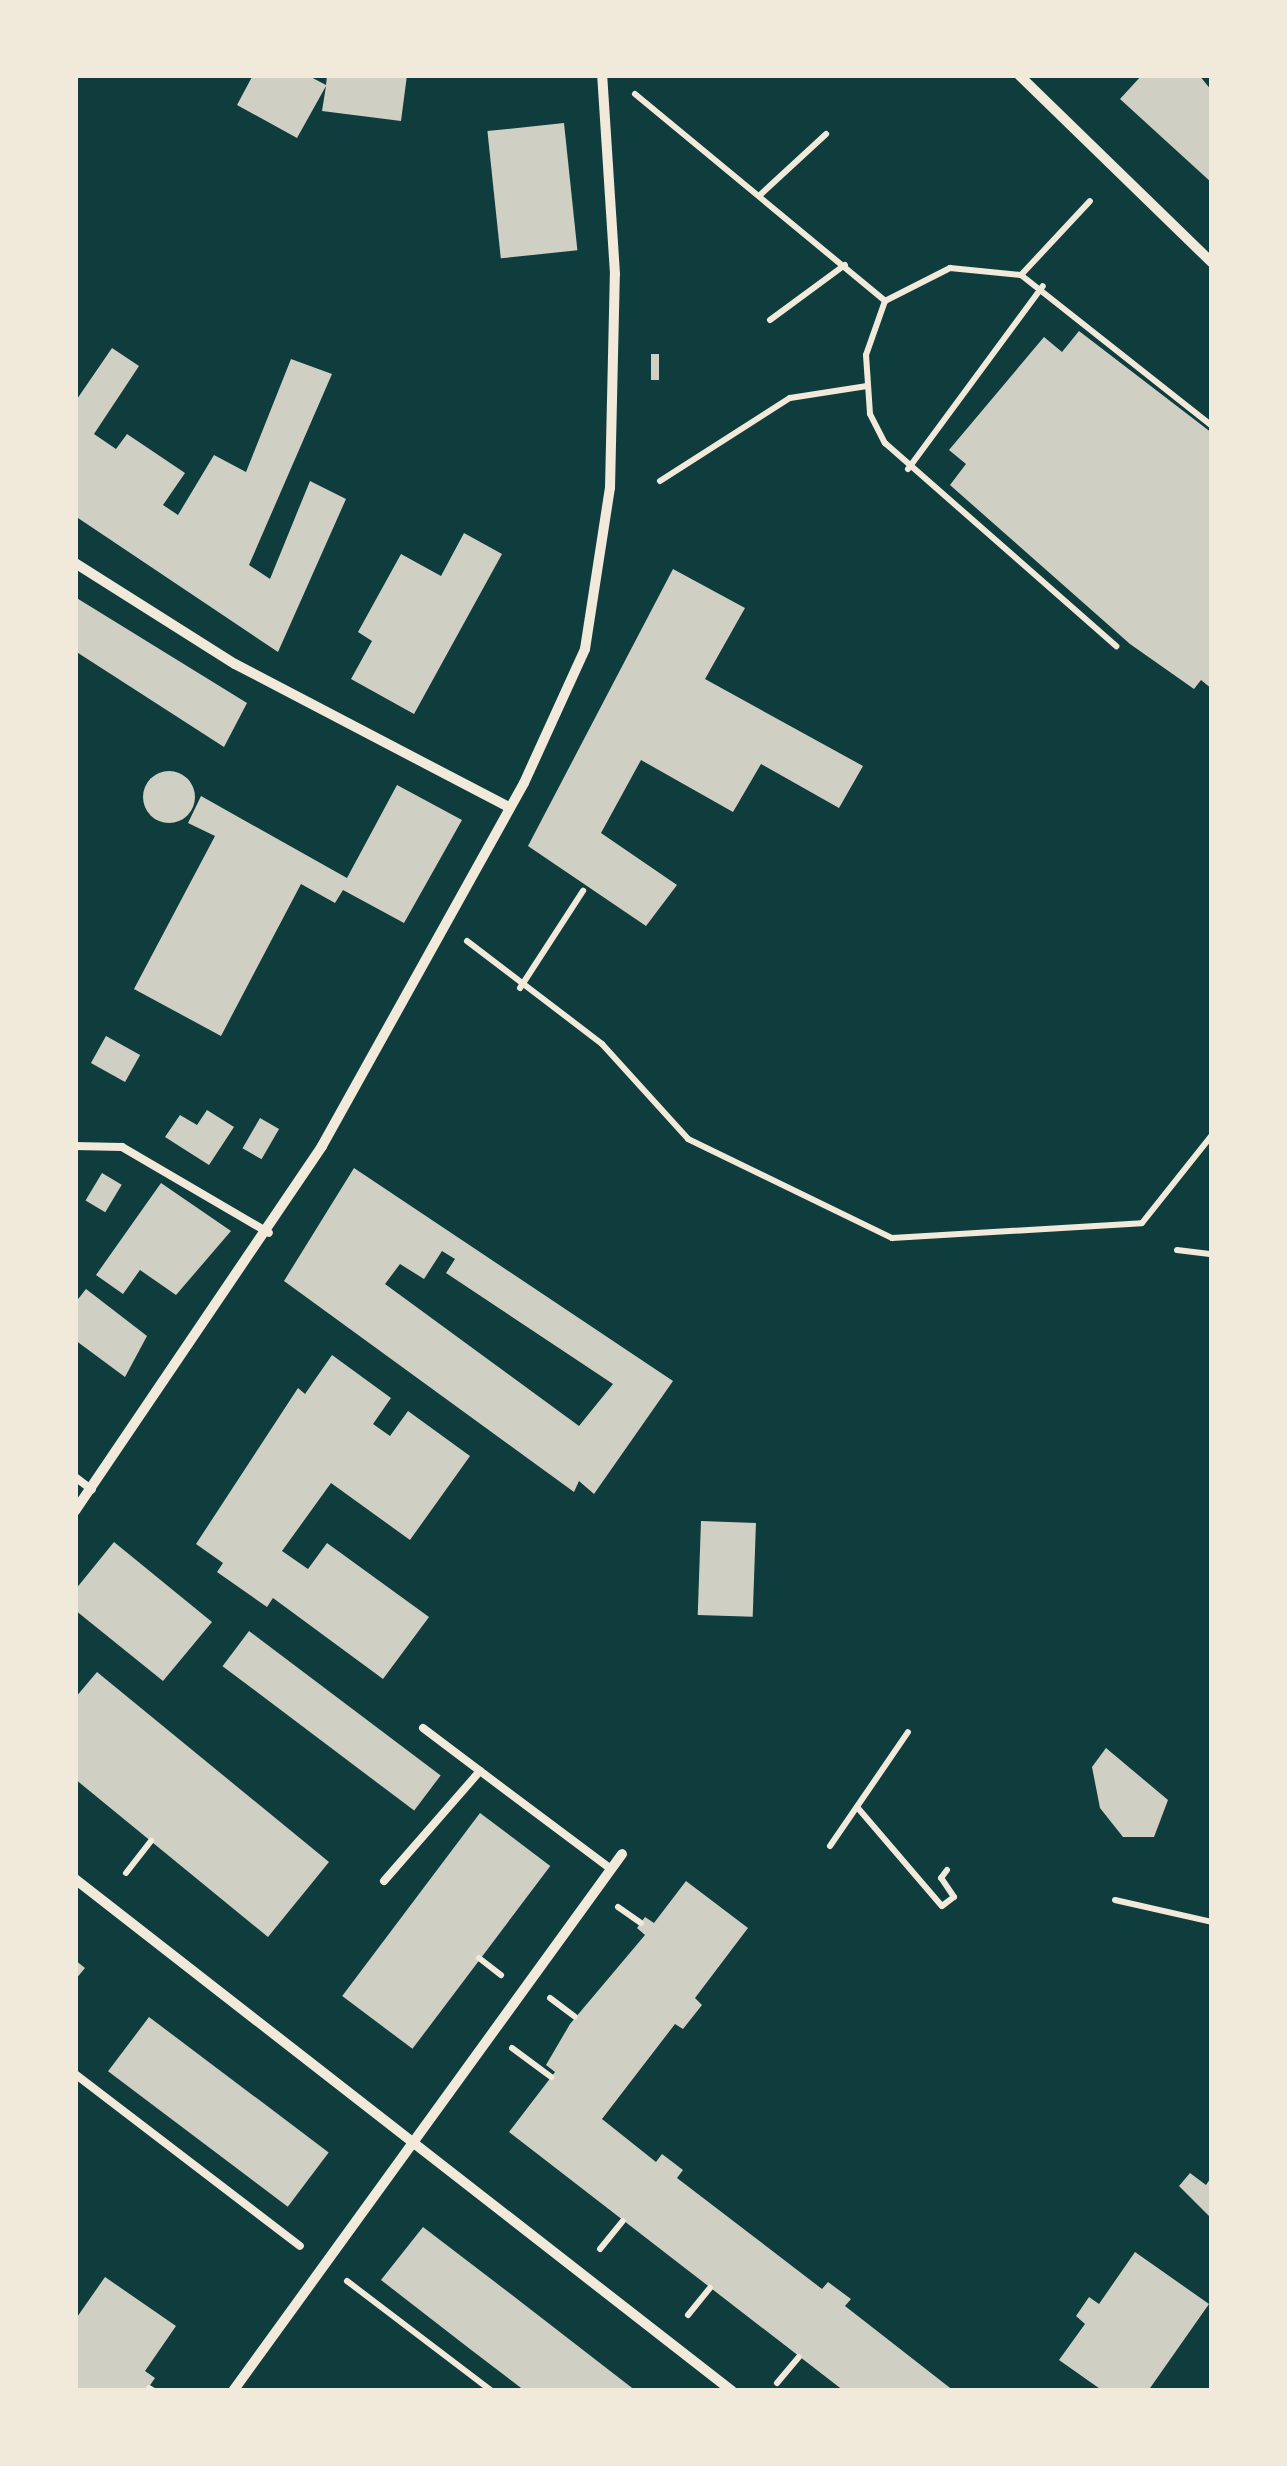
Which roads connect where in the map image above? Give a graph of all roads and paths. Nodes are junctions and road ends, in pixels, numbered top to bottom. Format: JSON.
{"nodes":[{"id":1,"x":602,"y":75,"type":"edge"},
{"id":2,"x":1019,"y":75,"type":"edge"},
{"id":3,"x":636,"y":94,"type":"dead end"},
{"id":4,"x":826,"y":134,"type":"dead end"},
{"id":5,"x":760,"y":195,"type":"junction"},
{"id":6,"x":1090,"y":201,"type":"dead end"},
{"id":7,"x":1212,"y":264,"type":"edge"},
{"id":8,"x":845,"y":265,"type":"junction"},
{"id":9,"x":1021,"y":275,"type":"junction"},
{"id":10,"x":1043,"y":286,"type":"junction"},
{"id":11,"x":885,"y":301,"type":"junction"},
{"id":12,"x":770,"y":320,"type":"dead end"},
{"id":13,"x":866,"y":386,"type":"junction"},
{"id":14,"x":1212,"y":426,"type":"edge"},
{"id":15,"x":908,"y":469,"type":"junction"},
{"id":16,"x":660,"y":481,"type":"dead end"},
{"id":17,"x":75,"y":562,"type":"edge"},
{"id":18,"x":1116,"y":646,"type":"dead end"},
{"id":19,"x":510,"y":808,"type":"junction"},
{"id":20,"x":583,"y":891,"type":"dead end"},
{"id":21,"x":467,"y":941,"type":"dead end"},
{"id":22,"x":520,"y":988,"type":"junction"},
{"id":23,"x":1212,"y":1135,"type":"edge"},
{"id":24,"x":75,"y":1146,"type":"edge"},
{"id":25,"x":269,"y":1233,"type":"junction"},
{"id":26,"x":1178,"y":1250,"type":"dead end"},
{"id":27,"x":1212,"y":1254,"type":"edge"},
{"id":28,"x":75,"y":1477,"type":"edge"},
{"id":29,"x":92,"y":1490,"type":"junction"},
{"id":30,"x":75,"y":1511,"type":"edge"},
{"id":31,"x":423,"y":1728,"type":"dead end"},
{"id":32,"x":908,"y":1732,"type":"dead end"},
{"id":33,"x":480,"y":1770,"type":"junction"},
{"id":34,"x":857,"y":1807,"type":"junction"},
{"id":35,"x":151,"y":1842,"type":"dead end"},
{"id":36,"x":830,"y":1846,"type":"dead end"},
{"id":37,"x":622,"y":1854,"type":"dead end"},
{"id":38,"x":611,"y":1869,"type":"junction"},
{"id":39,"x":948,"y":1870,"type":"dead end"},
{"id":40,"x":126,"y":1873,"type":"dead end"},
{"id":41,"x":75,"y":1879,"type":"edge"},
{"id":42,"x":384,"y":1881,"type":"dead end"},
{"id":43,"x":1115,"y":1900,"type":"dead end"},
{"id":44,"x":617,"y":1906,"type":"dead end"},
{"id":45,"x":1212,"y":1922,"type":"edge"},
{"id":46,"x":641,"y":1923,"type":"dead end"},
{"id":47,"x":479,"y":1958,"type":"dead end"},
{"id":48,"x":502,"y":1976,"type":"dead end"},
{"id":49,"x":549,"y":1997,"type":"dead end"},
{"id":50,"x":575,"y":2017,"type":"dead end"},
{"id":51,"x":511,"y":2048,"type":"dead end"},
{"id":52,"x":75,"y":2074,"type":"edge"},
{"id":53,"x":551,"y":2077,"type":"dead end"},
{"id":54,"x":409,"y":2144,"type":"junction"},
{"id":55,"x":623,"y":2221,"type":"dead end"},
{"id":56,"x":300,"y":2246,"type":"dead end"},
{"id":57,"x":600,"y":2249,"type":"dead end"},
{"id":58,"x":347,"y":2281,"type":"dead end"},
{"id":59,"x":710,"y":2288,"type":"dead end"},
{"id":60,"x":688,"y":2315,"type":"dead end"},
{"id":61,"x":799,"y":2357,"type":"dead end"},
{"id":62,"x":777,"y":2383,"type":"dead end"},
{"id":63,"x":232,"y":2391,"type":"edge"},
{"id":64,"x":492,"y":2391,"type":"edge"},
{"id":65,"x":732,"y":2391,"type":"edge"}],
"edges":[{"from":1,"to":19,"type":"street"},
{"from":2,"to":7,"type":"street"},
{"from":3,"to":5,"type":"path"},
{"from":4,"to":5,"type":"path"},
{"from":5,"to":8,"type":"path"},
{"from":6,"to":9,"type":"path"},
{"from":8,"to":11,"type":"path"},
{"from":8,"to":12,"type":"path"},
{"from":9,"to":10,"type":"path"},
{"from":9,"to":11,"type":"path"},
{"from":10,"to":14,"type":"path"},
{"from":10,"to":15,"type":"path"},
{"from":11,"to":13,"type":"path"},
{"from":13,"to":15,"type":"path"},
{"from":13,"to":16,"type":"path"},
{"from":15,"to":18,"type":"path"},
{"from":17,"to":19,"type":"street"},
{"from":19,"to":25,"type":"street"},
{"from":20,"to":22,"type":"path"},
{"from":21,"to":22,"type":"path"},
{"from":22,"to":23,"type":"path"},
{"from":24,"to":25,"type":"lane"},
{"from":25,"to":29,"type":"street"},
{"from":26,"to":27,"type":"path"},
{"from":28,"to":29,"type":"lane"},
{"from":29,"to":30,"type":"street"},
{"from":31,"to":33,"type":"lane"},
{"from":32,"to":34,"type":"path"},
{"from":33,"to":38,"type":"lane"},
{"from":33,"to":42,"type":"lane"},
{"from":34,"to":36,"type":"path"},
{"from":34,"to":39,"type":"path"},
{"from":35,"to":40,"type":"path"},
{"from":37,"to":38,"type":"street"},
{"from":38,"to":54,"type":"street"},
{"from":41,"to":54,"type":"street"},
{"from":43,"to":45,"type":"path"},
{"from":44,"to":46,"type":"path"},
{"from":47,"to":48,"type":"path"},
{"from":49,"to":50,"type":"path"},
{"from":51,"to":53,"type":"path"},
{"from":52,"to":56,"type":"lane"},
{"from":54,"to":63,"type":"street"},
{"from":54,"to":65,"type":"street"},
{"from":55,"to":57,"type":"path"},
{"from":58,"to":64,"type":"path"},
{"from":59,"to":60,"type":"path"},
{"from":61,"to":62,"type":"path"}]}
